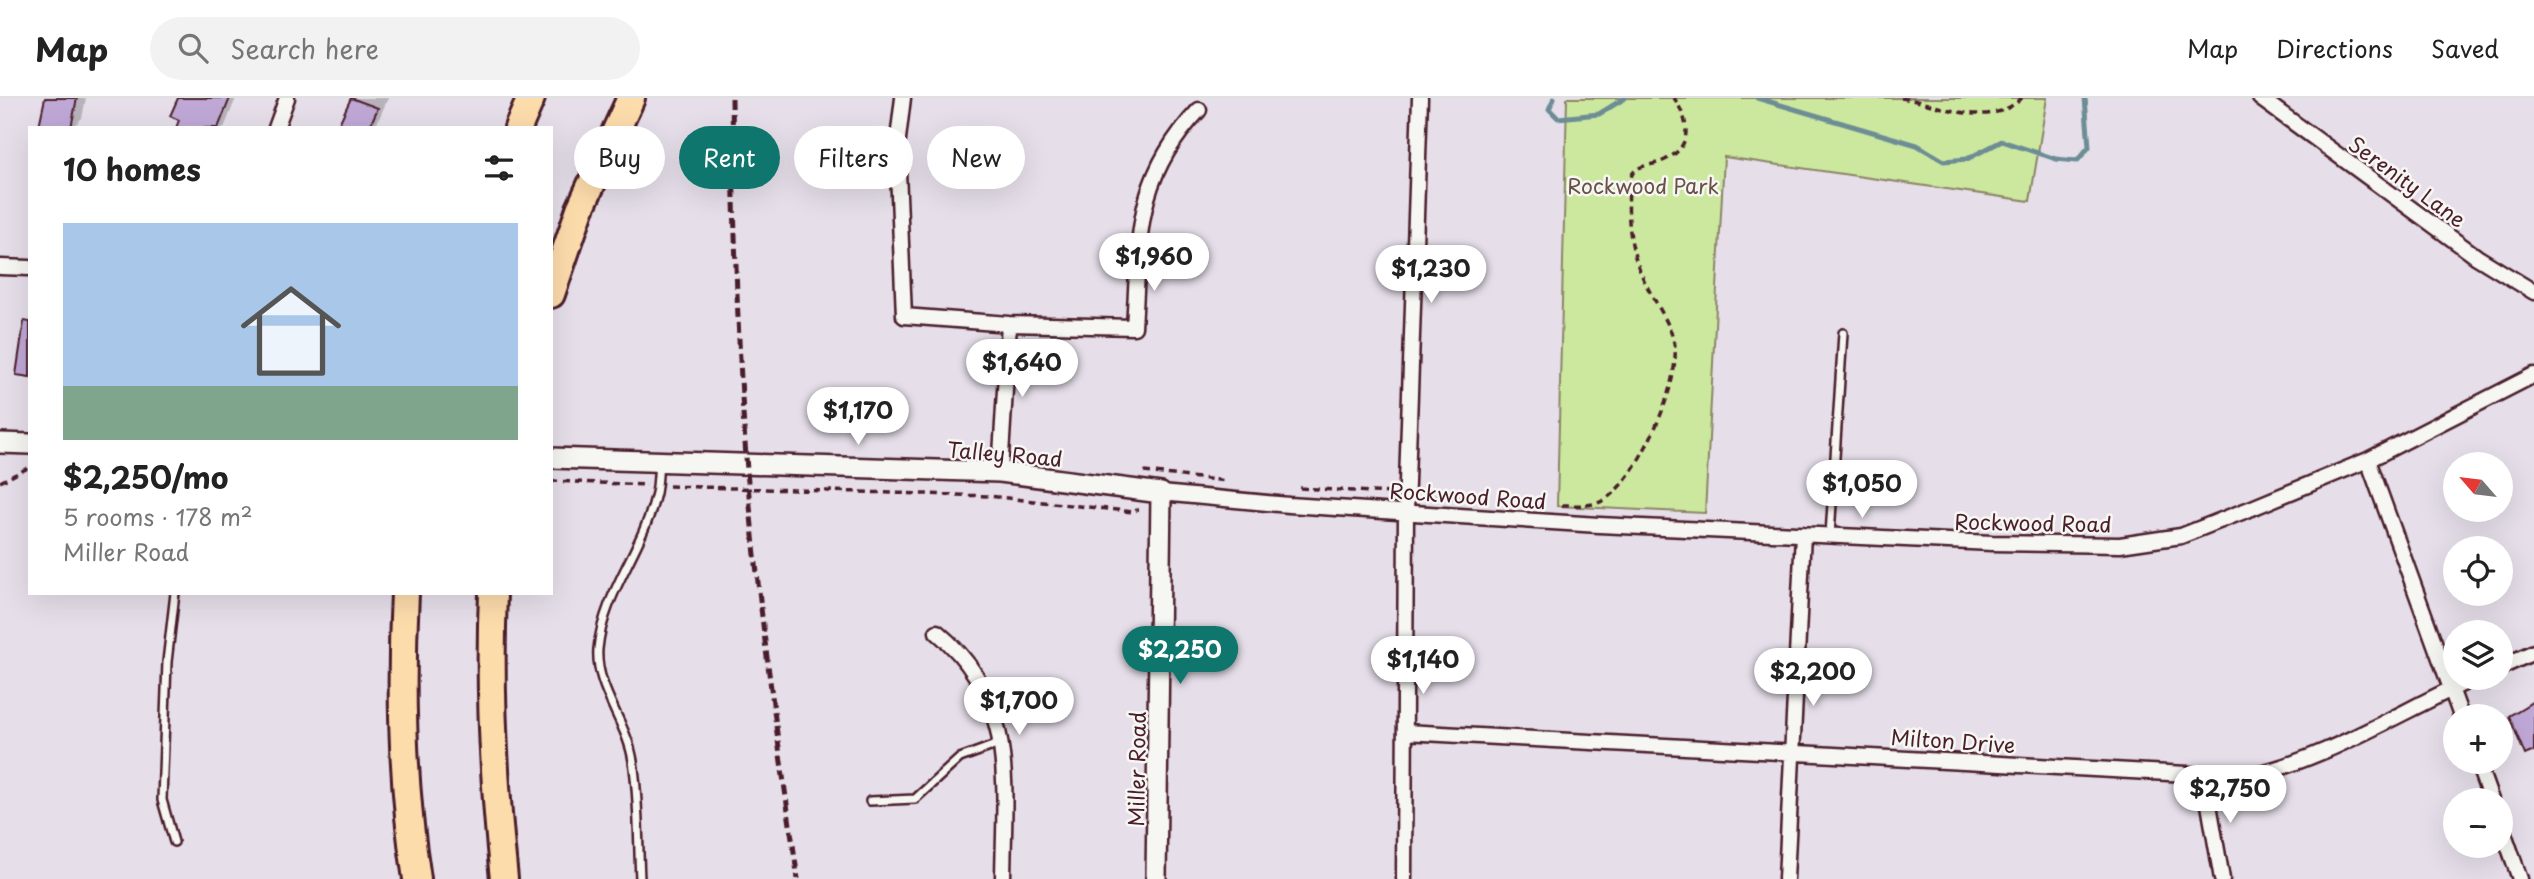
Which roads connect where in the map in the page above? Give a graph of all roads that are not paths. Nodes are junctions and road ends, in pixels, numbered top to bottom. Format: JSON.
{"nodes":[{"id":1,"x":287,"y":98,"type":"edge"},
{"id":2,"x":531,"y":98,"type":"edge"},
{"id":3,"x":631,"y":98,"type":"edge"},
{"id":4,"x":903,"y":98,"type":"edge"},
{"id":5,"x":1420,"y":98,"type":"edge"},
{"id":6,"x":2260,"y":98,"type":"edge"},
{"id":7,"x":1199,"y":110,"type":"dead end"},
{"id":8,"x":277,"y":126,"type":"edge"},
{"id":9,"x":519,"y":126,"type":"edge"},
{"id":10,"x":0,"y":267,"type":"edge"},
{"id":11,"x":28,"y":268,"type":"edge"},
{"id":12,"x":553,"y":287,"type":"edge"},
{"id":13,"x":2534,"y":292,"type":"edge"},
{"id":14,"x":1009,"y":324,"type":"junction"},
{"id":15,"x":1843,"y":333,"type":"dead end"},
{"id":16,"x":2534,"y":375,"type":"edge"},
{"id":17,"x":0,"y":443,"type":"edge"},
{"id":18,"x":28,"y":444,"type":"edge"},
{"id":19,"x":553,"y":458,"type":"edge"},
{"id":20,"x":2368,"y":460,"type":"junction"},
{"id":21,"x":659,"y":461,"type":"junction"},
{"id":22,"x":1000,"y":472,"type":"junction"},
{"id":23,"x":1161,"y":493,"type":"junction"},
{"id":24,"x":1406,"y":512,"type":"junction"},
{"id":25,"x":1803,"y":534,"type":"junction"},
{"id":26,"x":1829,"y":536,"type":"junction"},
{"id":27,"x":175,"y":595,"type":"edge"},
{"id":28,"x":404,"y":595,"type":"edge"},
{"id":29,"x":493,"y":595,"type":"edge"},
{"id":30,"x":937,"y":632,"type":"dead end"},
{"id":31,"x":2534,"y":652,"type":"edge"},
{"id":32,"x":2513,"y":662,"type":"edge"},
{"id":33,"x":2443,"y":666,"type":"edge"},
{"id":34,"x":2447,"y":690,"type":"edge"},
{"id":35,"x":1405,"y":732,"type":"junction"},
{"id":36,"x":1002,"y":743,"type":"junction"},
{"id":37,"x":1793,"y":751,"type":"junction"},
{"id":38,"x":2204,"y":776,"type":"junction"},
{"id":39,"x":870,"y":801,"type":"dead end"},
{"id":40,"x":174,"y":842,"type":"dead end"},
{"id":41,"x":2513,"y":858,"type":"edge"},
{"id":42,"x":417,"y":879,"type":"edge"},
{"id":43,"x":505,"y":879,"type":"edge"},
{"id":44,"x":640,"y":879,"type":"edge"},
{"id":45,"x":1003,"y":879,"type":"edge"},
{"id":46,"x":1156,"y":879,"type":"edge"},
{"id":47,"x":1404,"y":879,"type":"edge"},
{"id":48,"x":1786,"y":879,"type":"edge"},
{"id":49,"x":2222,"y":879,"type":"edge"},
{"id":50,"x":2520,"y":879,"type":"edge"}],
"edges":[{"from":1,"to":8,"type":"street"},
{"from":2,"to":9,"type":"highway"},
{"from":3,"to":12,"type":"highway"},
{"from":4,"to":14,"type":"street"},
{"from":5,"to":24,"type":"street"},
{"from":6,"to":13,"type":"street","name":"Serenity Lane"},
{"from":7,"to":14,"type":"street"},
{"from":10,"to":11,"type":"street"},
{"from":14,"to":22,"type":"street"},
{"from":15,"to":26,"type":"lane"},
{"from":16,"to":20,"type":"street","name":"Rockwood Road"},
{"from":17,"to":18,"type":"street"},
{"from":19,"to":21,"type":"street","name":"Talley Road"},
{"from":20,"to":26,"type":"street","name":"Rockwood Road"},
{"from":20,"to":33,"type":"street"},
{"from":21,"to":22,"type":"street","name":"Talley Road"},
{"from":21,"to":44,"type":"lane"},
{"from":22,"to":23,"type":"street","name":"Talley Road"},
{"from":23,"to":24,"type":"street","name":"Rockwood Road"},
{"from":23,"to":46,"type":"street","name":"Miller Road"},
{"from":24,"to":25,"type":"street","name":"Rockwood Road"},
{"from":24,"to":35,"type":"street"},
{"from":25,"to":26,"type":"street","name":"Rockwood Road"},
{"from":25,"to":37,"type":"street"},
{"from":27,"to":40,"type":"lane"},
{"from":28,"to":42,"type":"highway"},
{"from":29,"to":43,"type":"highway"},
{"from":30,"to":36,"type":"street"},
{"from":31,"to":32,"type":"street"},
{"from":34,"to":38,"type":"street","name":"Milton Drive"},
{"from":35,"to":37,"type":"street","name":"Milton Drive"},
{"from":35,"to":47,"type":"street"},
{"from":36,"to":39,"type":"lane"},
{"from":36,"to":45,"type":"street"},
{"from":37,"to":38,"type":"street","name":"Milton Drive"},
{"from":37,"to":48,"type":"street"},
{"from":38,"to":49,"type":"street"},
{"from":41,"to":50,"type":"street"}]}
